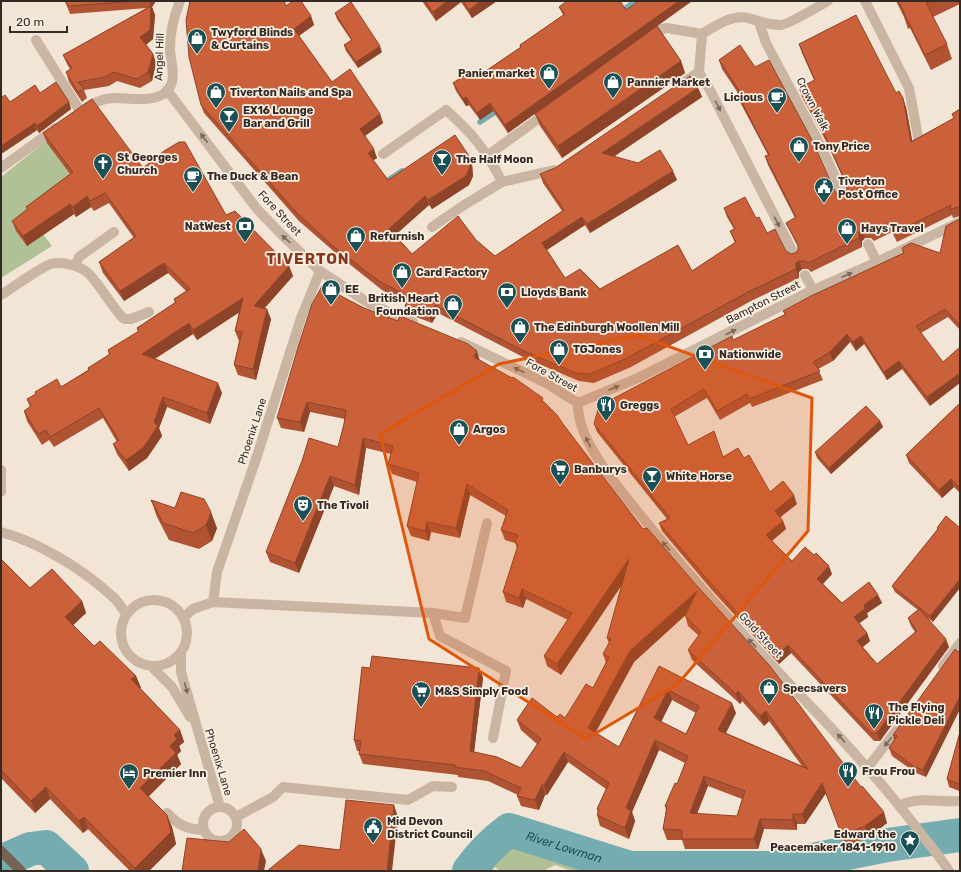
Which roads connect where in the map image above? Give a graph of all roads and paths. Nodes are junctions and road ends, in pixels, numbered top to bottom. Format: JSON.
{"nodes":[{"id":1,"x":180,"y":1,"type":"edge"},
{"id":2,"x":828,"y":1,"type":"edge"},
{"id":3,"x":865,"y":1,"type":"edge"},
{"id":4,"x":759,"y":22,"type":"junction"},
{"id":5,"x":702,"y":34,"type":"junction"},
{"id":6,"x":36,"y":40,"type":"dead end"},
{"id":7,"x":643,"y":43,"type":"edge"},
{"id":8,"x":699,"y":72,"type":"junction"},
{"id":9,"x":168,"y":90,"type":"junction"},
{"id":10,"x":673,"y":90,"type":"edge"},
{"id":11,"x":559,"y":104,"type":"edge"},
{"id":12,"x":80,"y":111,"type":"junction"},
{"id":13,"x":918,"y":137,"type":"edge"},
{"id":14,"x":383,"y":154,"type":"dead end"},
{"id":15,"x":488,"y":155,"type":"junction"},
{"id":16,"x":560,"y":166,"type":"edge"},
{"id":17,"x":1,"y":168,"type":"edge"},
{"id":18,"x":502,"y":182,"type":"junction"},
{"id":19,"x":844,"y":197,"type":"edge"},
{"id":20,"x":960,"y":222,"type":"edge"},
{"id":21,"x":432,"y":227,"type":"dead end"},
{"id":22,"x":114,"y":232,"type":"dead end"},
{"id":23,"x":868,"y":244,"type":"edge"},
{"id":24,"x":795,"y":256,"type":"edge"},
{"id":25,"x":877,"y":262,"type":"junction"},
{"id":26,"x":75,"y":266,"type":"junction"},
{"id":27,"x":320,"y":271,"type":"junction"},
{"id":28,"x":805,"y":275,"type":"edge"},
{"id":29,"x":813,"y":290,"type":"junction"},
{"id":30,"x":1,"y":295,"type":"edge"},
{"id":31,"x":148,"y":312,"type":"dead end"},
{"id":32,"x":425,"y":327,"type":"edge"},
{"id":33,"x":454,"y":339,"type":"edge"},
{"id":34,"x":578,"y":403,"type":"junction"},
{"id":35,"x":1,"y":470,"type":"edge"},
{"id":36,"x":1,"y":492,"type":"edge"},
{"id":37,"x":487,"y":523,"type":"dead end"},
{"id":38,"x":1,"y":532,"type":"edge"},
{"id":39,"x":213,"y":602,"type":"junction"},
{"id":40,"x":433,"y":613,"type":"junction"},
{"id":41,"x":126,"y":614,"type":"junction"},
{"id":42,"x":183,"y":618,"type":"junction"},
{"id":43,"x":960,"y":643,"type":"edge"},
{"id":44,"x":181,"y":652,"type":"junction"},
{"id":45,"x":152,"y":667,"type":"junction"},
{"id":46,"x":937,"y":675,"type":"edge"},
{"id":47,"x":906,"y":718,"type":"edge"},
{"id":48,"x":195,"y":723,"type":"junction"},
{"id":49,"x":493,"y":738,"type":"dead end"},
{"id":50,"x":868,"y":767,"type":"junction"},
{"id":51,"x":452,"y":787,"type":"dead end"},
{"id":52,"x":960,"y":801,"type":"edge"},
{"id":53,"x":901,"y":805,"type":"junction"},
{"id":54,"x":220,"y":807,"type":"junction"},
{"id":55,"x":167,"y":813,"type":"edge"},
{"id":56,"x":236,"y":818,"type":"junction"},
{"id":57,"x":203,"y":830,"type":"junction"},
{"id":58,"x":1,"y":851,"type":"edge"},
{"id":59,"x":21,"y":871,"type":"edge"},
{"id":60,"x":948,"y":871,"type":"edge"}],
"edges":[{"from":1,"to":9,"type":"street","name":"Angel Hill"},
{"from":2,"to":4,"type":"street"},
{"from":3,"to":13,"type":"street"},
{"from":4,"to":5,"type":"street"},
{"from":4,"to":19,"type":"street","name":"Crown Walk"},
{"from":5,"to":7,"type":"street"},
{"from":5,"to":8,"type":"street"},
{"from":6,"to":12,"type":"street"},
{"from":8,"to":10,"type":"street"},
{"from":8,"to":24,"type":"street","one_way":true},
{"from":9,"to":12,"type":"street"},
{"from":27,"to":9,"type":"street","name":"Fore Street","one_way":true},
{"from":11,"to":15,"type":"street"},
{"from":12,"to":17,"type":"street"},
{"from":14,"to":15,"type":"street"},
{"from":15,"to":18,"type":"street"},
{"from":16,"to":18,"type":"street"},
{"from":18,"to":21,"type":"street"},
{"from":20,"to":25,"type":"street","name":"Bampton Street"},
{"from":22,"to":26,"type":"street"},
{"from":23,"to":25,"type":"street"},
{"from":29,"to":25,"type":"street","name":"Bampton Street","one_way":true},
{"from":26,"to":30,"type":"street"},
{"from":26,"to":31,"type":"street"},
{"from":27,"to":32,"type":"street","name":"Fore Street"},
{"from":27,"to":39,"type":"street","name":"Phoenix Lane"},
{"from":28,"to":29,"type":"street"},
{"from":34,"to":29,"type":"street","name":"Bampton Street","one_way":true},
{"from":34,"to":33,"type":"street","name":"Fore Street","one_way":true},
{"from":50,"to":34,"type":"street","name":"Gold Street","one_way":true},
{"from":35,"to":36,"type":"street"},
{"from":37,"to":40,"type":"street"},
{"from":38,"to":41,"type":"street"},
{"from":39,"to":40,"type":"street"},
{"from":39,"to":42,"type":"street"},
{"from":40,"to":49,"type":"street"},
{"from":41,"to":42,"type":"street"},
{"from":41,"to":45,"type":"street"},
{"from":42,"to":44,"type":"street"},
{"from":43,"to":46,"type":"street"},
{"from":44,"to":45,"type":"street"},
{"from":44,"to":48,"type":"street","name":"Phoenix Lane","one_way":true},
{"from":45,"to":48,"type":"street","name":"Phoenix Lane"},
{"from":47,"to":50,"type":"street","one_way":true},
{"from":48,"to":54,"type":"street","name":"Phoenix Lane"},
{"from":50,"to":53,"type":"street","name":"Gold Street"},
{"from":51,"to":56,"type":"street"},
{"from":52,"to":53,"type":"street"},
{"from":53,"to":60,"type":"street","name":"Gold Street"},
{"from":54,"to":56,"type":"street"},
{"from":54,"to":57,"type":"street"},
{"from":55,"to":57,"type":"street"},
{"from":56,"to":57,"type":"street"},
{"from":58,"to":59,"type":"main road"}]}
